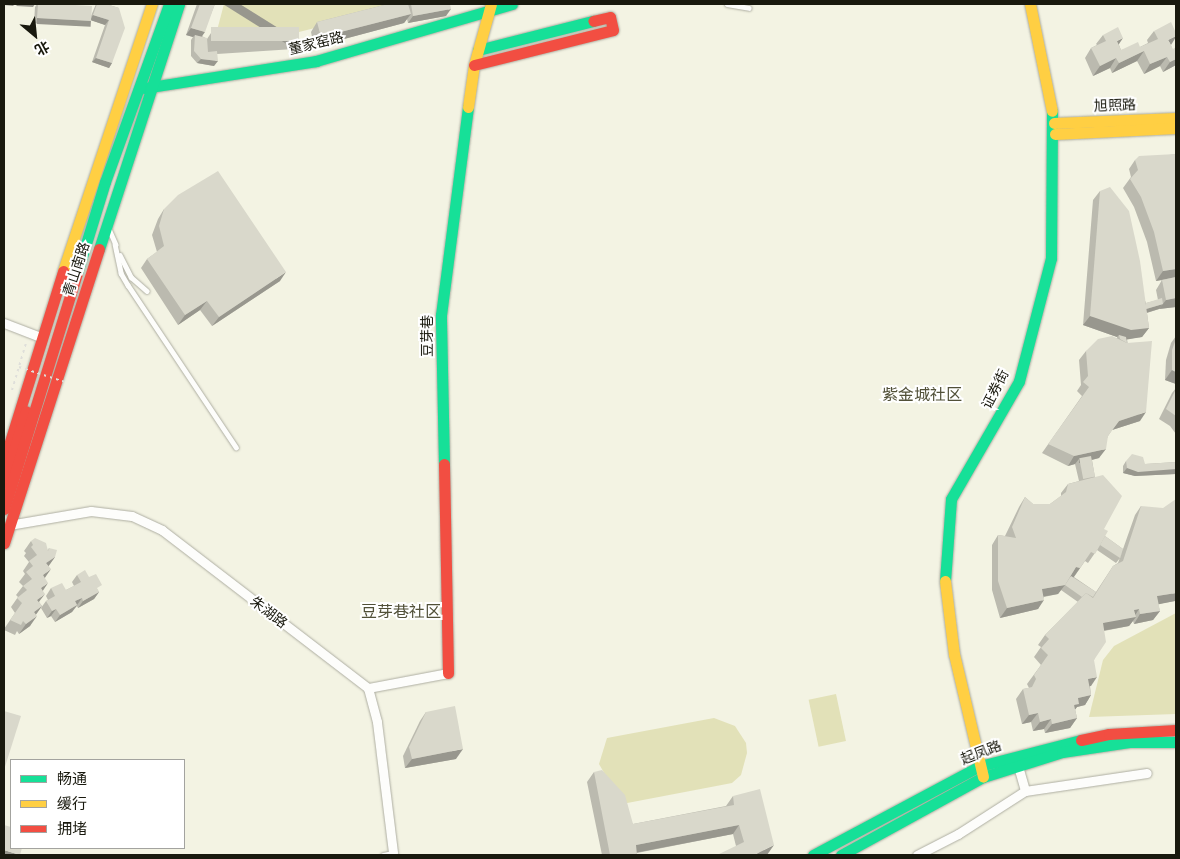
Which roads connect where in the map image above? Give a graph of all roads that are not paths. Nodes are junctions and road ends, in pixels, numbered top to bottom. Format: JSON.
{"nodes":[{"id":1,"x":512,"y":4,"type":"edge"},
{"id":2,"x":726,"y":4,"type":"edge"},
{"id":3,"x":1030,"y":4,"type":"edge"},
{"id":4,"x":165,"y":5,"type":"edge"},
{"id":5,"x":490,"y":7,"type":"edge"},
{"id":6,"x":749,"y":8,"type":"dead end"},
{"id":7,"x":478,"y":50,"type":"junction"},
{"id":8,"x":474,"y":65,"type":"junction"},
{"id":9,"x":151,"y":88,"type":"junction"},
{"id":10,"x":131,"y":89,"type":"junction"},
{"id":11,"x":1176,"y":118,"type":"edge"},
{"id":12,"x":1055,"y":128,"type":"junction"},
{"id":13,"x":1176,"y":128,"type":"edge"},
{"id":14,"x":107,"y":223,"type":"junction"},
{"id":15,"x":115,"y":244,"type":"junction"},
{"id":16,"x":147,"y":291,"type":"dead end"},
{"id":17,"x":4,"y":323,"type":"edge"},
{"id":18,"x":41,"y":337,"type":"junction"},
{"id":19,"x":236,"y":447,"type":"dead end"},
{"id":20,"x":4,"y":461,"type":"edge"},
{"id":21,"x":4,"y":483,"type":"edge"},
{"id":22,"x":4,"y":509,"type":"edge"},
{"id":23,"x":9,"y":525,"type":"junction"},
{"id":24,"x":4,"y":544,"type":"edge"},
{"id":25,"x":448,"y":673,"type":"joint"},
{"id":26,"x":368,"y":688,"type":"junction"},
{"id":27,"x":1176,"y":730,"type":"edge"},
{"id":28,"x":1176,"y":742,"type":"edge"},
{"id":29,"x":1018,"y":766,"type":"junction"},
{"id":30,"x":981,"y":772,"type":"junction"},
{"id":31,"x":1147,"y":773,"type":"dead end"},
{"id":32,"x":1025,"y":791,"type":"junction"},
{"id":33,"x":393,"y":853,"type":"joint"},
{"id":34,"x":384,"y":855,"type":"edge"},
{"id":35,"x":813,"y":855,"type":"edge"},
{"id":36,"x":841,"y":855,"type":"edge"},
{"id":37,"x":917,"y":855,"type":"edge"}],
"edges":[{"from":1,"to":5,"type":"street","name":"董家窑路"},
{"from":2,"to":6,"type":"lane"},
{"from":3,"to":12,"type":"street","name":"证券街"},
{"from":4,"to":9,"type":"street","name":"青山南路"},
{"from":4,"to":10,"type":"street","name":"青山南路"},
{"from":4,"to":10,"type":"street"},
{"from":5,"to":7,"type":"street","name":"豆芽巷"},
{"from":5,"to":9,"type":"street","name":"董家窑路"},
{"from":7,"to":8,"type":"street","name":"豆芽巷"},
{"from":7,"to":8,"type":"street"},
{"from":8,"to":25,"type":"street","name":"豆芽巷"},
{"from":9,"to":10,"type":"street","name":"董家窑路"},
{"from":9,"to":14,"type":"street","name":"青山南路"},
{"from":10,"to":18,"type":"street","name":"青山南路"},
{"from":10,"to":21,"type":"street"},
{"from":10,"to":22,"type":"street"},
{"from":11,"to":12,"type":"street","name":"旭照路"},
{"from":12,"to":13,"type":"street","name":"旭照路"},
{"from":12,"to":30,"type":"street","name":"证券街"},
{"from":14,"to":15,"type":"lane"},
{"from":14,"to":23,"type":"street","name":"青山南路"},
{"from":15,"to":16,"type":"lane"},
{"from":15,"to":19,"type":"lane"},
{"from":17,"to":18,"type":"street"},
{"from":18,"to":20,"type":"street","name":"青山南路"},
{"from":23,"to":24,"type":"street","name":"青山南路"},
{"from":23,"to":26,"type":"street","name":"朱湖路"},
{"from":25,"to":26,"type":"street"},
{"from":26,"to":33,"type":"street"},
{"from":27,"to":30,"type":"street","name":"起凤路"},
{"from":28,"to":29,"type":"street","name":"起凤路"},
{"from":29,"to":30,"type":"street","name":"起凤路"},
{"from":29,"to":32,"type":"street"},
{"from":30,"to":35,"type":"street","name":"起凤路"},
{"from":30,"to":36,"type":"street","name":"起凤路"},
{"from":31,"to":32,"type":"street"},
{"from":32,"to":37,"type":"street"},
{"from":33,"to":34,"type":"lane"}]}
